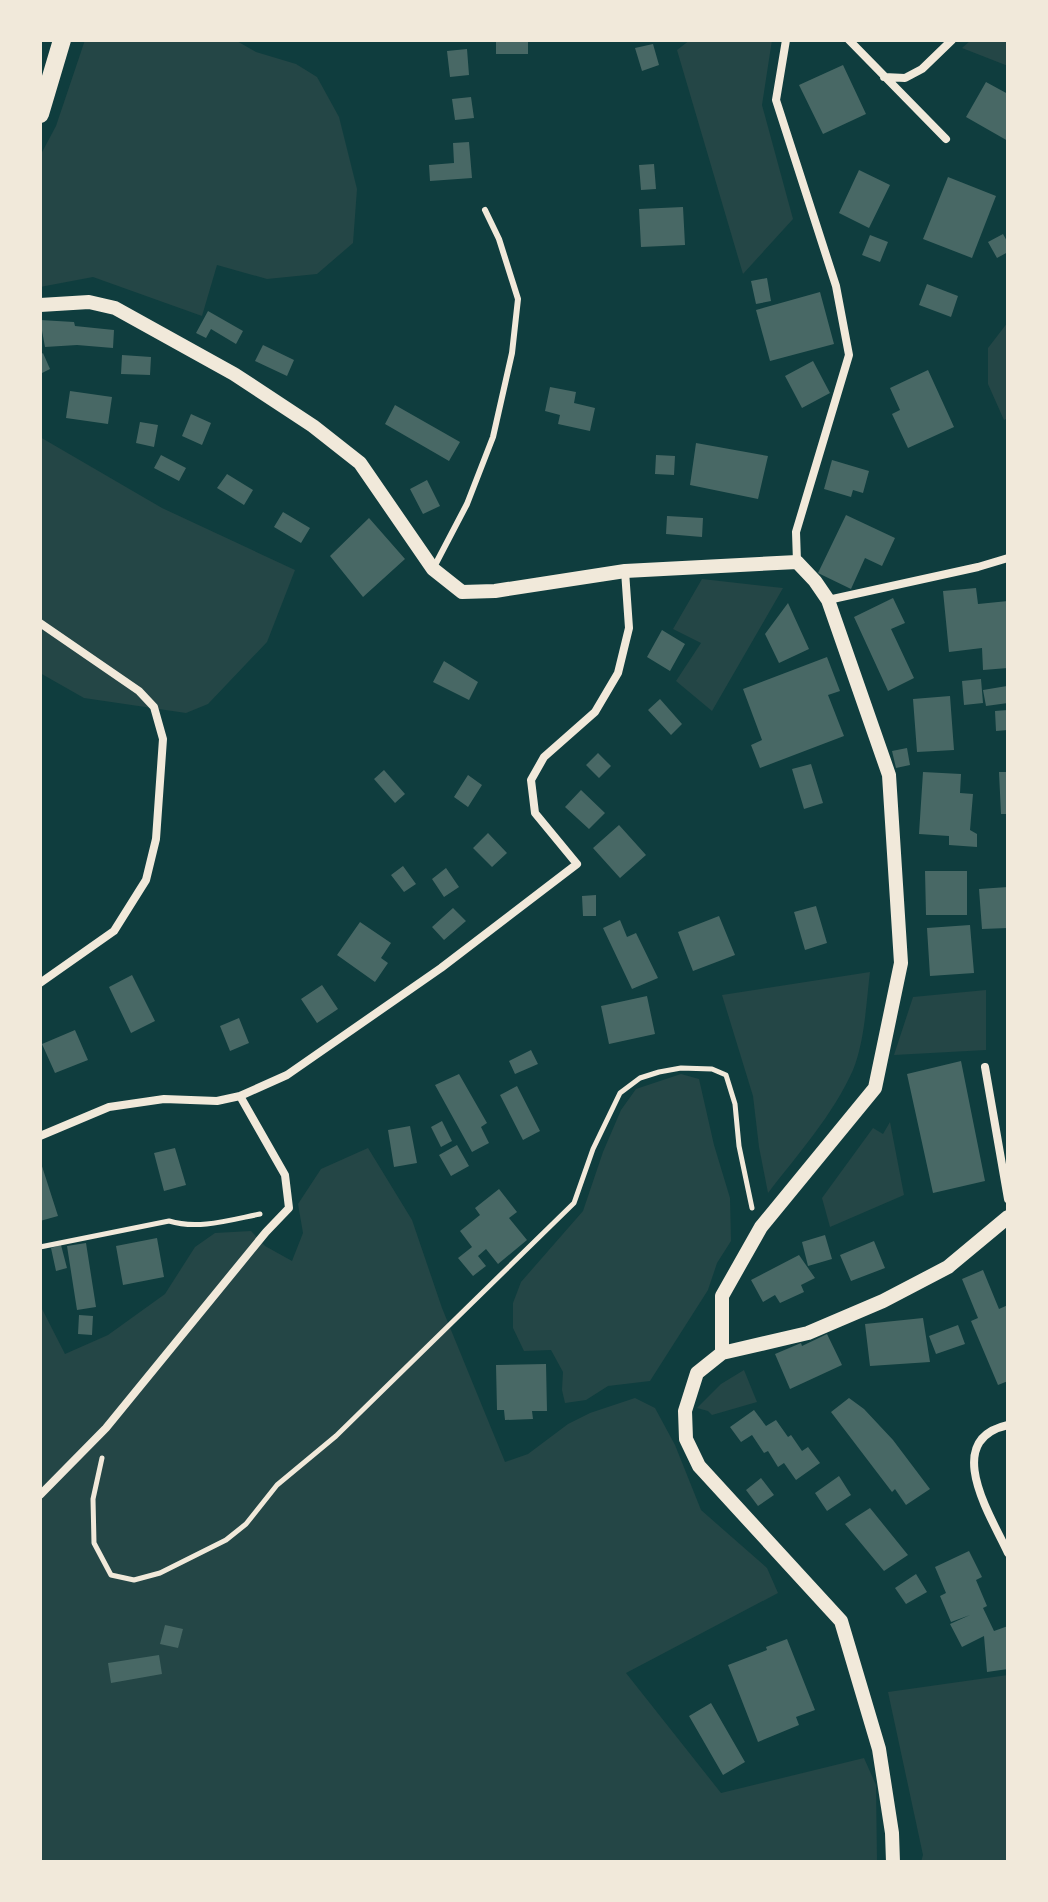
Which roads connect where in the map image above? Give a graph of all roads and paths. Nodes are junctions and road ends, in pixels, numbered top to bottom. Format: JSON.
{"nodes":[{"id":1,"x":62,"y":40,"type":"edge"},
{"id":2,"x":786,"y":40,"type":"edge"},
{"id":3,"x":849,"y":40,"type":"edge"},
{"id":4,"x":952,"y":40,"type":"edge"},
{"id":5,"x":883,"y":77,"type":"junction"},
{"id":6,"x":40,"y":114,"type":"edge"},
{"id":7,"x":946,"y":139,"type":"dead end"},
{"id":8,"x":485,"y":210,"type":"dead end"},
{"id":9,"x":40,"y":305,"type":"edge"},
{"id":10,"x":1008,"y":558,"type":"edge"},
{"id":11,"x":797,"y":562,"type":"junction"},
{"id":12,"x":433,"y":569,"type":"junction"},
{"id":13,"x":625,"y":571,"type":"junction"},
{"id":14,"x":828,"y":600,"type":"junction"},
{"id":15,"x":40,"y":623,"type":"edge"},
{"id":16,"x":40,"y":983,"type":"edge"},
{"id":17,"x":985,"y":1067,"type":"dead end"},
{"id":18,"x":240,"y":1096,"type":"junction"},
{"id":19,"x":40,"y":1136,"type":"edge"},
{"id":20,"x":1008,"y":1199,"type":"edge"},
{"id":21,"x":289,"y":1208,"type":"junction"},
{"id":22,"x":1007,"y":1222,"type":"edge"},
{"id":23,"x":761,"y":1227,"type":"junction"},
{"id":24,"x":40,"y":1247,"type":"edge"},
{"id":25,"x":722,"y":1353,"type":"junction"},
{"id":26,"x":1008,"y":1425,"type":"edge"},
{"id":27,"x":106,"y":1428,"type":"junction"},
{"id":28,"x":40,"y":1495,"type":"edge"},
{"id":29,"x":1008,"y":1553,"type":"edge"},
{"id":30,"x":893,"y":1862,"type":"edge"}],
"edges":[{"from":1,"to":6,"type":"main road"},
{"from":2,"to":11,"type":"street"},
{"from":3,"to":5,"type":"street"},
{"from":4,"to":5,"type":"street"},
{"from":5,"to":7,"type":"street"},
{"from":8,"to":12,"type":"lane"},
{"from":9,"to":12,"type":"street"},
{"from":10,"to":14,"type":"street"},
{"from":11,"to":13,"type":"street"},
{"from":11,"to":14,"type":"street"},
{"from":12,"to":13,"type":"street"},
{"from":13,"to":18,"type":"street"},
{"from":14,"to":23,"type":"street"},
{"from":15,"to":16,"type":"street"},
{"from":17,"to":20,"type":"street"},
{"from":18,"to":19,"type":"street"},
{"from":18,"to":21,"type":"street"},
{"from":21,"to":24,"type":"path"},
{"from":21,"to":27,"type":"street"},
{"from":22,"to":25,"type":"street"},
{"from":23,"to":25,"type":"street"},
{"from":23,"to":27,"type":"path"},
{"from":25,"to":30,"type":"street"},
{"from":26,"to":29,"type":"street"},
{"from":27,"to":28,"type":"street"}]}
